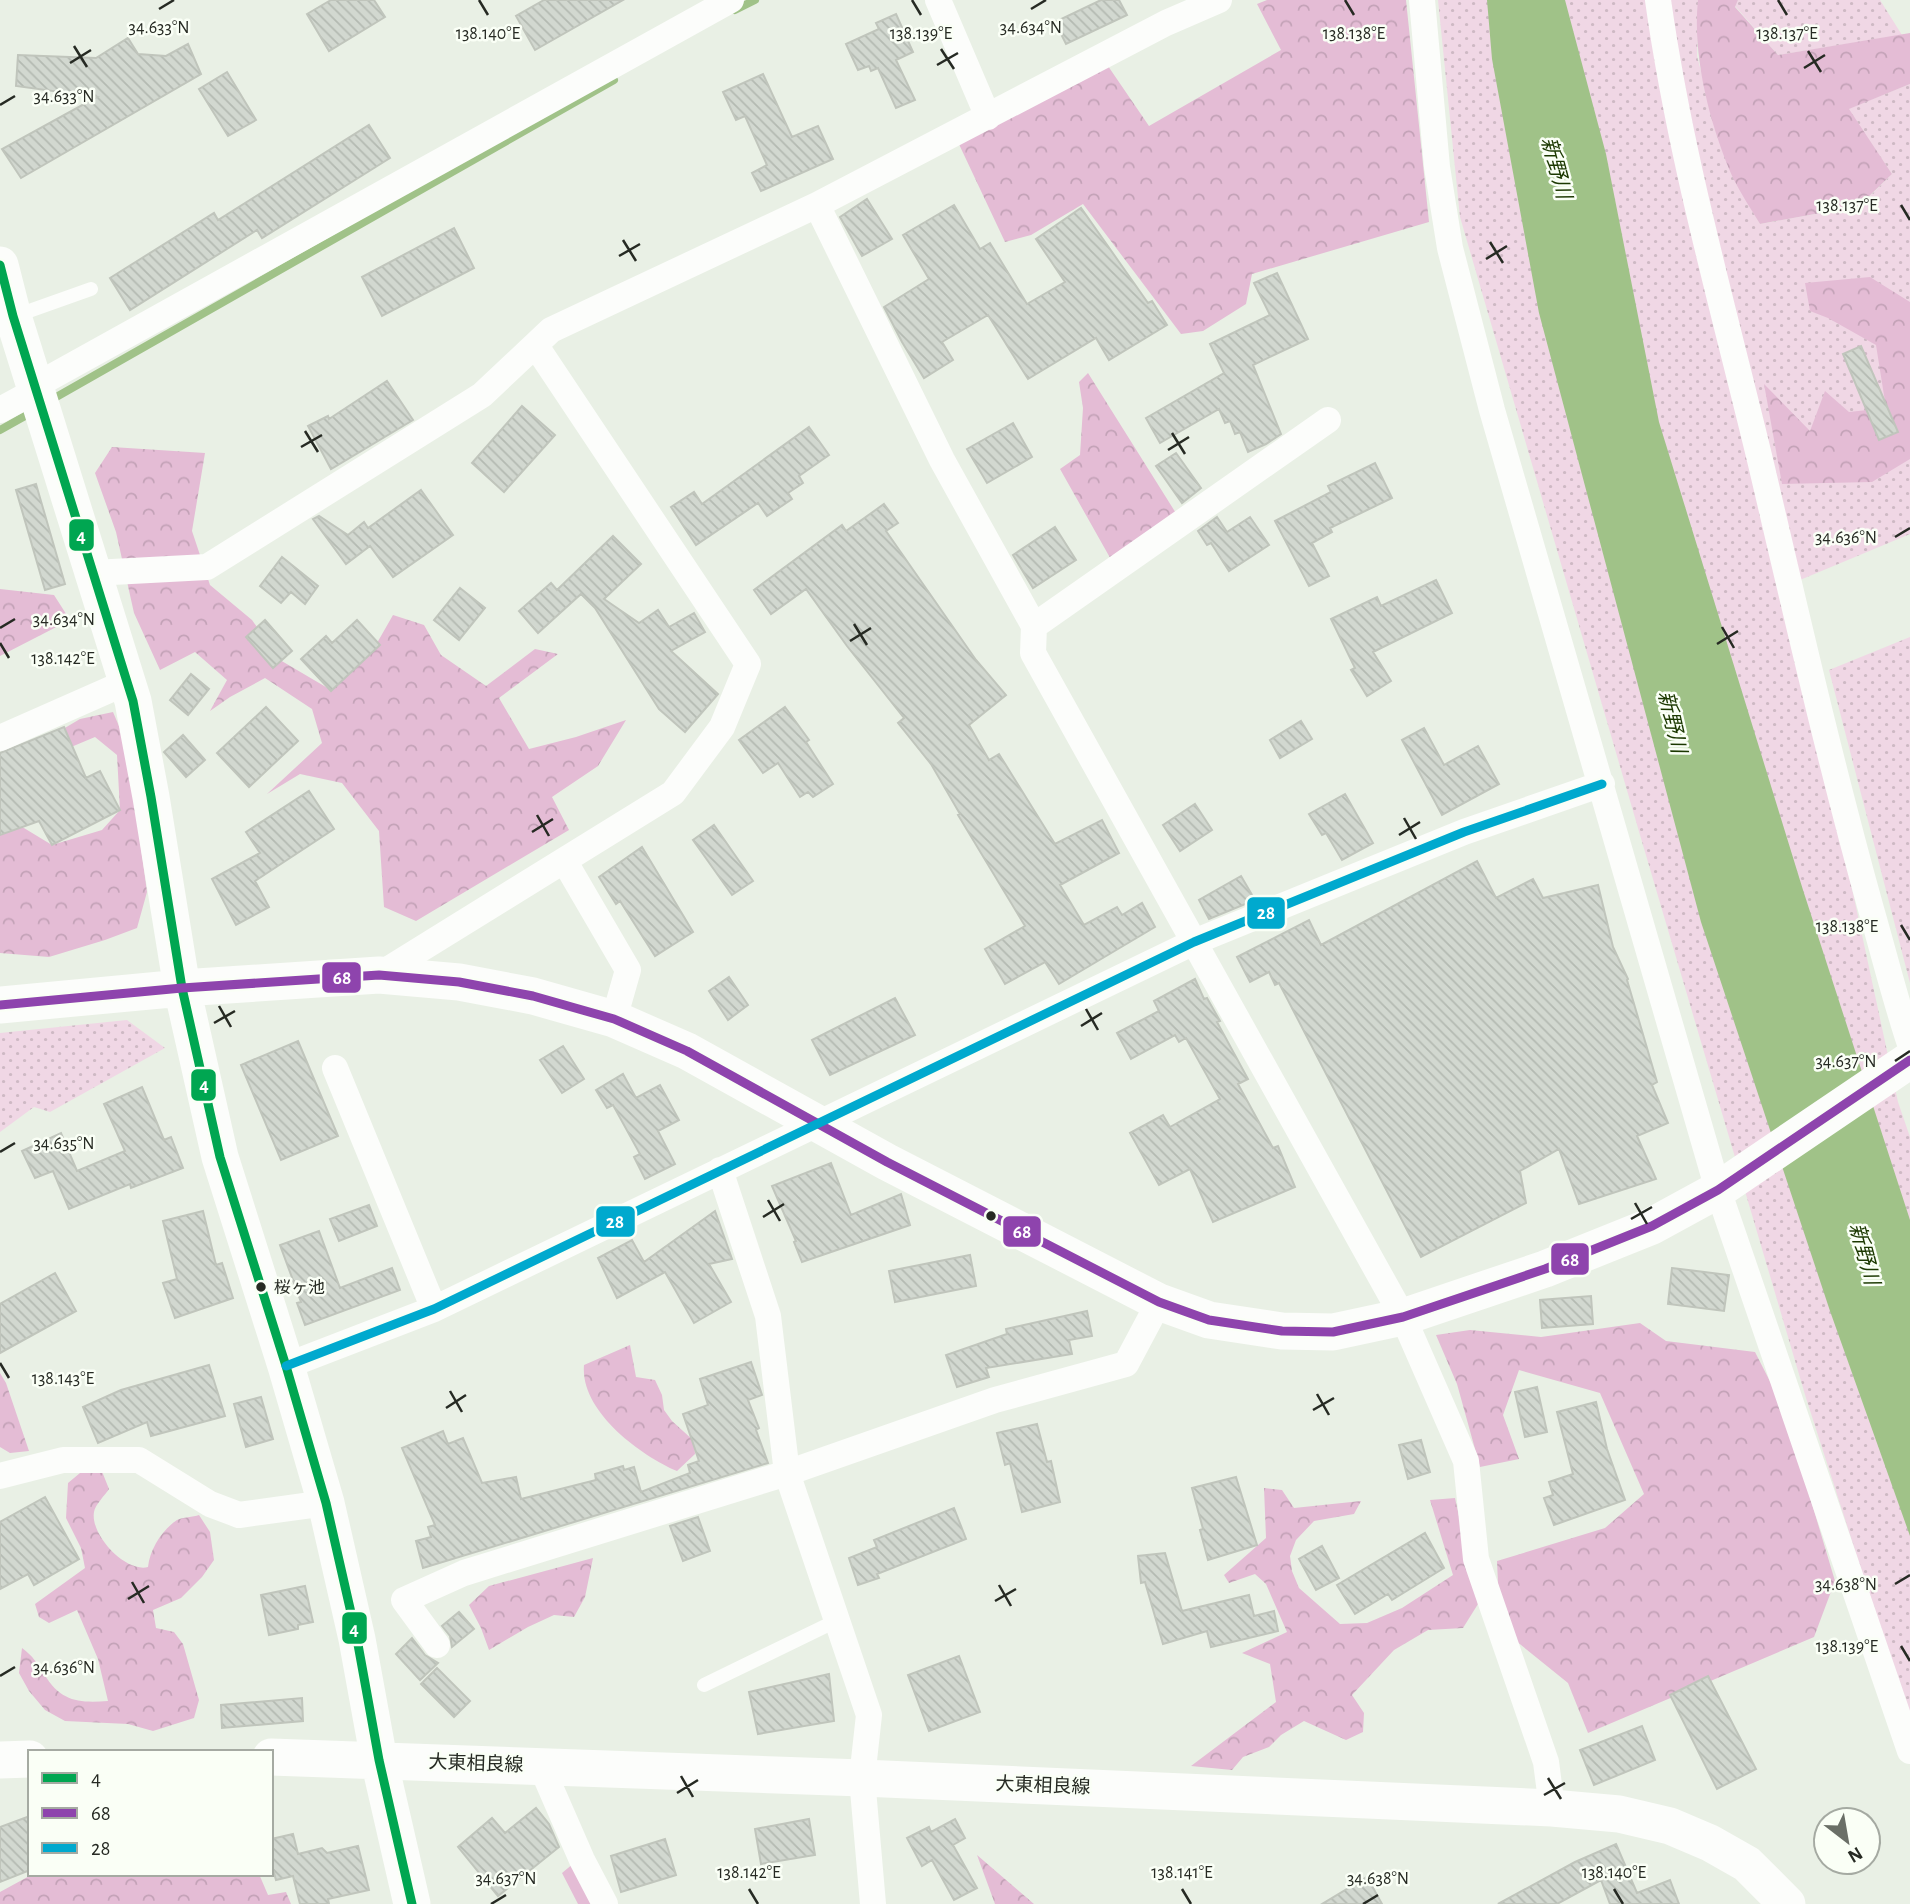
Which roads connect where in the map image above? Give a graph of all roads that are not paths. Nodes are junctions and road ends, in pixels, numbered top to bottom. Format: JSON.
{"nodes":[{"id":1,"x":731,"y":0,"type":"edge"},
{"id":2,"x":938,"y":0,"type":"edge"},
{"id":3,"x":1219,"y":0,"type":"edge"},
{"id":4,"x":1422,"y":0,"type":"edge"},
{"id":5,"x":1658,"y":0,"type":"edge"},
{"id":6,"x":988,"y":117,"type":"junction"},
{"id":7,"x":817,"y":205,"type":"junction"},
{"id":8,"x":0,"y":265,"type":"edge"},
{"id":9,"x":91,"y":289,"type":"dead end"},
{"id":10,"x":13,"y":316,"type":"junction"},
{"id":11,"x":536,"y":346,"type":"junction"},
{"id":12,"x":36,"y":388,"type":"junction"},
{"id":13,"x":0,"y":410,"type":"edge"},
{"id":14,"x":1328,"y":419,"type":"dead end"},
{"id":15,"x":93,"y":573,"type":"junction"},
{"id":16,"x":1034,"y":626,"type":"junction"},
{"id":17,"x":127,"y":682,"type":"junction"},
{"id":18,"x":0,"y":738,"type":"edge"},
{"id":19,"x":1602,"y":784,"type":"junction"},
{"id":20,"x":565,"y":862,"type":"junction"},
{"id":21,"x":1194,"y":942,"type":"junction"},
{"id":22,"x":379,"y":975,"type":"junction"},
{"id":23,"x":181,"y":988,"type":"junction"},
{"id":24,"x":0,"y":1005,"type":"edge"},
{"id":25,"x":614,"y":1019,"type":"junction"},
{"id":26,"x":1904,"y":1058,"type":"edge"},
{"id":27,"x":334,"y":1068,"type":"dead end"},
{"id":28,"x":818,"y":1123,"type":"junction"},
{"id":29,"x":720,"y":1170,"type":"junction"},
{"id":30,"x":1727,"y":1183,"type":"junction"},
{"id":31,"x":1159,"y":1302,"type":"junction"},
{"id":32,"x":434,"y":1309,"type":"junction"},
{"id":33,"x":1403,"y":1317,"type":"junction"},
{"id":34,"x":286,"y":1366,"type":"junction"},
{"id":35,"x":787,"y":1473,"type":"junction"},
{"id":36,"x":0,"y":1476,"type":"edge"},
{"id":37,"x":326,"y":1503,"type":"junction"},
{"id":38,"x":838,"y":1620,"type":"junction"},
{"id":39,"x":437,"y":1645,"type":"dead end"},
{"id":40,"x":704,"y":1685,"type":"dead end"},
{"id":41,"x":1910,"y":1751,"type":"edge"},
{"id":42,"x":273,"y":1757,"type":"edge"},
{"id":43,"x":28,"y":1759,"type":"edge"},
{"id":44,"x":0,"y":1760,"type":"edge"},
{"id":45,"x":379,"y":1760,"type":"junction"},
{"id":46,"x":541,"y":1766,"type":"junction"},
{"id":47,"x":862,"y":1778,"type":"junction"},
{"id":48,"x":1552,"y":1808,"type":"junction"},
{"id":49,"x":412,"y":1904,"type":"edge"},
{"id":50,"x":605,"y":1904,"type":"edge"},
{"id":51,"x":873,"y":1904,"type":"edge"},
{"id":52,"x":1787,"y":1904,"type":"edge"}],
"edges":[{"from":1,"to":12,"type":"street"},
{"from":2,"to":6,"type":"street"},
{"from":3,"to":6,"type":"street"},
{"from":4,"to":19,"type":"street"},
{"from":5,"to":26,"type":"street"},
{"from":6,"to":7,"type":"street"},
{"from":7,"to":11,"type":"street"},
{"from":7,"to":16,"type":"street"},
{"from":8,"to":10,"type":"street"},
{"from":9,"to":10,"type":"lane"},
{"from":10,"to":12,"type":"street"},
{"from":11,"to":15,"type":"street"},
{"from":11,"to":20,"type":"street"},
{"from":12,"to":13,"type":"street"},
{"from":12,"to":15,"type":"street"},
{"from":14,"to":16,"type":"street"},
{"from":15,"to":17,"type":"street"},
{"from":16,"to":21,"type":"street"},
{"from":17,"to":18,"type":"street"},
{"from":17,"to":23,"type":"street"},
{"from":19,"to":21,"type":"street"},
{"from":19,"to":30,"type":"street"},
{"from":20,"to":22,"type":"street"},
{"from":20,"to":25,"type":"street"},
{"from":21,"to":28,"type":"street"},
{"from":21,"to":33,"type":"street"},
{"from":22,"to":23,"type":"street"},
{"from":22,"to":25,"type":"street"},
{"from":23,"to":24,"type":"street"},
{"from":23,"to":34,"type":"street"},
{"from":25,"to":28,"type":"street"},
{"from":26,"to":30,"type":"street"},
{"from":27,"to":32,"type":"street"},
{"from":28,"to":29,"type":"street"},
{"from":28,"to":31,"type":"street"},
{"from":29,"to":32,"type":"street"},
{"from":29,"to":35,"type":"street"},
{"from":30,"to":33,"type":"street"},
{"from":30,"to":41,"type":"street"},
{"from":31,"to":33,"type":"street"},
{"from":31,"to":35,"type":"street"},
{"from":32,"to":34,"type":"street"},
{"from":33,"to":48,"type":"street"},
{"from":34,"to":37,"type":"street"},
{"from":35,"to":38,"type":"street"},
{"from":35,"to":39,"type":"street"},
{"from":36,"to":37,"type":"street"},
{"from":37,"to":45,"type":"street"},
{"from":38,"to":40,"type":"lane"},
{"from":38,"to":47,"type":"street"},
{"from":42,"to":45,"type":"street","name":"大東相良線"},
{"from":43,"to":44,"type":"street"},
{"from":45,"to":46,"type":"street","name":"大東相良線"},
{"from":45,"to":49,"type":"street"},
{"from":46,"to":47,"type":"street","name":"大東相良線"},
{"from":46,"to":50,"type":"street"},
{"from":47,"to":48,"type":"street","name":"大東相良線"},
{"from":47,"to":51,"type":"street"},
{"from":48,"to":52,"type":"street","name":"大東相良線"}]}
